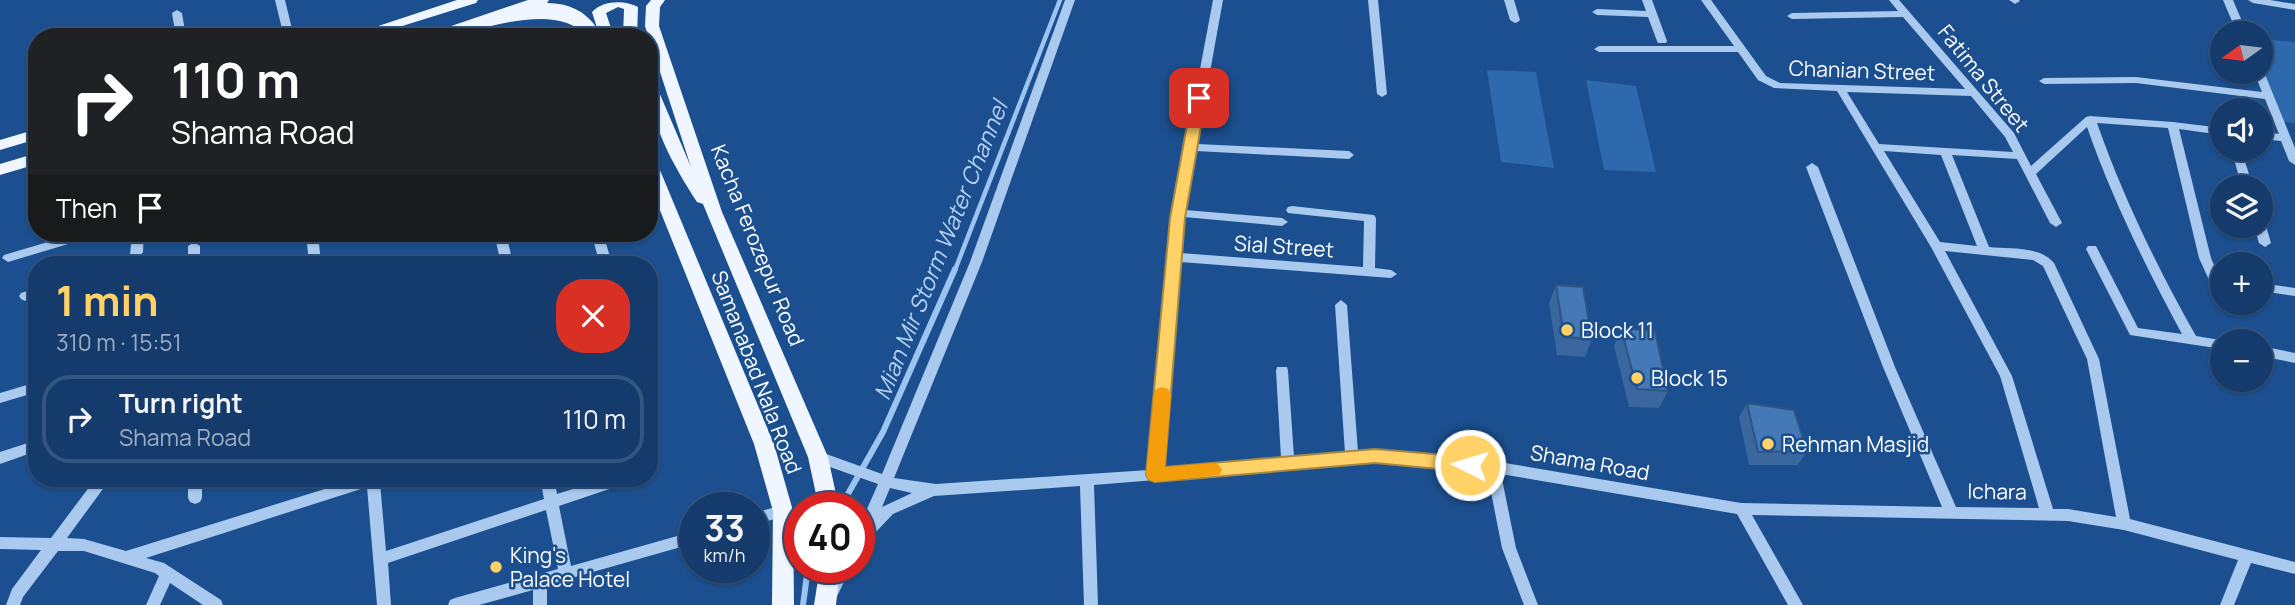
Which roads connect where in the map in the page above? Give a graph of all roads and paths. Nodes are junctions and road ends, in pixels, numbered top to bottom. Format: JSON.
{"nodes":[{"id":1,"x":280,"y":0,"type":"edge"},
{"id":2,"x":471,"y":0,"type":"edge"},
{"id":3,"x":542,"y":0,"type":"edge"},
{"id":4,"x":658,"y":0,"type":"edge"},
{"id":5,"x":1070,"y":0,"type":"edge"},
{"id":6,"x":1217,"y":0,"type":"edge"},
{"id":7,"x":1373,"y":0,"type":"edge"},
{"id":8,"x":1509,"y":0,"type":"edge"},
{"id":9,"x":1647,"y":0,"type":"edge"},
{"id":10,"x":1706,"y":0,"type":"edge"},
{"id":11,"x":1894,"y":0,"type":"edge"},
{"id":12,"x":2228,"y":0,"type":"edge"},
{"id":13,"x":2253,"y":0,"type":"edge"},
{"id":14,"x":2295,"y":7,"type":"edge"},
{"id":15,"x":509,"y":11,"type":"junction"},
{"id":16,"x":1597,"y":12,"type":"dead end"},
{"id":17,"x":177,"y":13,"type":"dead end"},
{"id":18,"x":1652,"y":14,"type":"junction"},
{"id":19,"x":1906,"y":14,"type":"junction"},
{"id":20,"x":1792,"y":16,"type":"dead end"},
{"id":21,"x":1516,"y":20,"type":"dead end"},
{"id":22,"x":2237,"y":21,"type":"edge"},
{"id":23,"x":180,"y":28,"type":"edge"},
{"id":24,"x":287,"y":28,"type":"edge"},
{"id":25,"x":381,"y":28,"type":"edge"},
{"id":26,"x":455,"y":28,"type":"edge"},
{"id":27,"x":588,"y":28,"type":"edge"},
{"id":28,"x":604,"y":28,"type":"edge"},
{"id":29,"x":630,"y":28,"type":"edge"},
{"id":30,"x":653,"y":28,"type":"edge"},
{"id":31,"x":1662,"y":41,"type":"dead end"},
{"id":32,"x":658,"y":44,"type":"edge"},
{"id":33,"x":1599,"y":49,"type":"dead end"},
{"id":34,"x":1742,"y":49,"type":"junction"},
{"id":35,"x":2044,"y":81,"type":"dead end"},
{"id":36,"x":2264,"y":84,"type":"edge"},
{"id":37,"x":1841,"y":90,"type":"junction"},
{"id":38,"x":1974,"y":93,"type":"junction"},
{"id":39,"x":1382,"y":94,"type":"dead end"},
{"id":40,"x":2269,"y":96,"type":"junction"},
{"id":41,"x":658,"y":107,"type":"edge"},
{"id":42,"x":2090,"y":119,"type":"junction"},
{"id":43,"x":2172,"y":125,"type":"junction"},
{"id":44,"x":2210,"y":130,"type":"edge"},
{"id":45,"x":2273,"y":136,"type":"edge"},
{"id":46,"x":28,"y":137,"type":"edge"},
{"id":47,"x":2286,"y":138,"type":"junction"},
{"id":48,"x":0,"y":145,"type":"edge"},
{"id":49,"x":1190,"y":147,"type":"junction"},
{"id":50,"x":1876,"y":148,"type":"junction"},
{"id":51,"x":1945,"y":151,"type":"junction"},
{"id":52,"x":1349,"y":155,"type":"dead end"},
{"id":53,"x":2021,"y":156,"type":"junction"},
{"id":54,"x":2295,"y":160,"type":"edge"},
{"id":55,"x":28,"y":162,"type":"edge"},
{"id":56,"x":1812,"y":167,"type":"dead end"},
{"id":57,"x":0,"y":170,"type":"edge"},
{"id":58,"x":2030,"y":173,"type":"junction"},
{"id":59,"x":658,"y":202,"type":"edge"},
{"id":60,"x":1292,"y":210,"type":"dead end"},
{"id":61,"x":714,"y":212,"type":"junction"},
{"id":62,"x":1178,"y":213,"type":"junction"},
{"id":63,"x":1282,"y":222,"type":"dead end"},
{"id":64,"x":2056,"y":223,"type":"dead end"},
{"id":65,"x":2264,"y":238,"type":"edge"},
{"id":66,"x":61,"y":242,"type":"edge"},
{"id":67,"x":2265,"y":243,"type":"dead end"},
{"id":68,"x":194,"y":246,"type":"dead end"},
{"id":69,"x":1936,"y":246,"type":"junction"},
{"id":70,"x":2092,"y":249,"type":"dead end"},
{"id":71,"x":1986,"y":252,"type":"junction"},
{"id":72,"x":194,"y":256,"type":"edge"},
{"id":73,"x":1174,"y":257,"type":"junction"},
{"id":74,"x":8,"y":258,"type":"dead end"},
{"id":75,"x":2210,"y":270,"type":"edge"},
{"id":76,"x":1370,"y":272,"type":"junction"},
{"id":77,"x":1391,"y":274,"type":"dead end"},
{"id":78,"x":2273,"y":289,"type":"edge"},
{"id":79,"x":2295,"y":292,"type":"edge"},
{"id":80,"x":1341,"y":305,"type":"dead end"},
{"id":81,"x":2192,"y":340,"type":"junction"},
{"id":82,"x":2210,"y":342,"type":"edge"},
{"id":83,"x":2273,"y":353,"type":"edge"},
{"id":84,"x":2295,"y":358,"type":"edge"},
{"id":85,"x":1282,"y":371,"type":"dead end"},
{"id":86,"x":28,"y":390,"type":"edge"},
{"id":87,"x":0,"y":398,"type":"edge"},
{"id":88,"x":28,"y":448,"type":"edge"},
{"id":89,"x":818,"y":457,"type":"junction"},
{"id":90,"x":0,"y":458,"type":"edge"},
{"id":91,"x":1352,"y":458,"type":"junction"},
{"id":92,"x":1288,"y":464,"type":"junction"},
{"id":93,"x":1493,"y":467,"type":"junction"},
{"id":94,"x":1155,"y":475,"type":"junction"},
{"id":95,"x":1087,"y":480,"type":"junction"},
{"id":96,"x":887,"y":482,"type":"junction"},
{"id":97,"x":97,"y":487,"type":"edge"},
{"id":98,"x":195,"y":487,"type":"edge"},
{"id":99,"x":347,"y":487,"type":"edge"},
{"id":100,"x":376,"y":487,"type":"edge"},
{"id":101,"x":549,"y":487,"type":"edge"},
{"id":102,"x":596,"y":487,"type":"edge"},
{"id":103,"x":936,"y":490,"type":"junction"},
{"id":104,"x":825,"y":492,"type":"edge"},
{"id":105,"x":195,"y":498,"type":"dead end"},
{"id":106,"x":551,"y":501,"type":"junction"},
{"id":107,"x":875,"y":509,"type":"edge"},
{"id":108,"x":1741,"y":509,"type":"junction"},
{"id":109,"x":783,"y":511,"type":"junction"},
{"id":110,"x":1951,"y":511,"type":"junction"},
{"id":111,"x":2047,"y":512,"type":"junction"},
{"id":112,"x":770,"y":515,"type":"edge"},
{"id":113,"x":875,"y":524,"type":"edge"},
{"id":114,"x":2124,"y":524,"type":"junction"},
{"id":115,"x":679,"y":542,"type":"edge"},
{"id":116,"x":0,"y":543,"type":"edge"},
{"id":117,"x":54,"y":545,"type":"junction"},
{"id":118,"x":2247,"y":556,"type":"junction"},
{"id":119,"x":125,"y":558,"type":"junction"},
{"id":120,"x":380,"y":559,"type":"junction"},
{"id":121,"x":2295,"y":568,"type":"edge"},
{"id":122,"x":167,"y":573,"type":"junction"},
{"id":123,"x":566,"y":575,"type":"junction"},
{"id":124,"x":540,"y":582,"type":"junction"},
{"id":125,"x":828,"y":583,"type":"edge"},
{"id":126,"x":836,"y":583,"type":"edge"},
{"id":127,"x":13,"y":605,"type":"edge"},
{"id":128,"x":153,"y":605,"type":"edge"},
{"id":129,"x":216,"y":605,"type":"edge"},
{"id":130,"x":384,"y":605,"type":"edge"},
{"id":131,"x":456,"y":605,"type":"edge"},
{"id":132,"x":540,"y":605,"type":"edge"},
{"id":133,"x":783,"y":605,"type":"edge"},
{"id":134,"x":825,"y":605,"type":"edge"},
{"id":135,"x":1091,"y":605,"type":"edge"},
{"id":136,"x":1531,"y":605,"type":"edge"},
{"id":137,"x":1796,"y":605,"type":"edge"},
{"id":138,"x":2227,"y":605,"type":"edge"}],
"edges":[{"from":1,"to":24,"type":"street"},
{"from":2,"to":25,"type":"main road"},
{"from":3,"to":15,"type":"main road"},
{"from":4,"to":30,"type":"main road","name":"Kacha Ferozepur Road"},
{"from":5,"to":96,"type":"street"},
{"from":6,"to":49,"type":"street"},
{"from":7,"to":39,"type":"street"},
{"from":8,"to":21,"type":"street"},
{"from":9,"to":18,"type":"street"},
{"from":10,"to":34,"type":"street","name":"Chanian Street"},
{"from":11,"to":19,"type":"street","name":"Fatima Street"},
{"from":12,"to":22,"type":"street"},
{"from":13,"to":14,"type":"street"},
{"from":15,"to":26,"type":"main road"},
{"from":15,"to":27,"type":"main road"},
{"from":16,"to":18,"type":"street"},
{"from":17,"to":23,"type":"street"},
{"from":18,"to":31,"type":"street"},
{"from":19,"to":20,"type":"street"},
{"from":19,"to":38,"type":"street","name":"Fatima Street"},
{"from":28,"to":29,"type":"main road"},
{"from":32,"to":61,"type":"main road","name":"Kacha Ferozepur Road"},
{"from":33,"to":34,"type":"street"},
{"from":34,"to":37,"type":"street","name":"Chanian Street"},
{"from":35,"to":40,"type":"street"},
{"from":36,"to":40,"type":"street"},
{"from":37,"to":38,"type":"street","name":"Chanian Street"},
{"from":37,"to":50,"type":"street"},
{"from":38,"to":53,"type":"street","name":"Fatima Street"},
{"from":40,"to":47,"type":"street"},
{"from":41,"to":61,"type":"main road"},
{"from":42,"to":43,"type":"street"},
{"from":42,"to":58,"type":"street"},
{"from":42,"to":81,"type":"street"},
{"from":43,"to":44,"type":"street"},
{"from":43,"to":75,"type":"street"},
{"from":45,"to":47,"type":"street"},
{"from":46,"to":48,"type":"main road"},
{"from":47,"to":54,"type":"street"},
{"from":49,"to":52,"type":"street"},
{"from":49,"to":62,"type":"street"},
{"from":50,"to":51,"type":"street"},
{"from":50,"to":69,"type":"street"},
{"from":51,"to":53,"type":"street"},
{"from":51,"to":71,"type":"street"},
{"from":53,"to":58,"type":"street","name":"Fatima Street"},
{"from":55,"to":57,"type":"main road"},
{"from":56,"to":110,"type":"street"},
{"from":58,"to":64,"type":"street","name":"Fatima Street"},
{"from":59,"to":109,"type":"main road","name":"Samanabad Nala Road"},
{"from":60,"to":76,"type":"street"},
{"from":61,"to":89,"type":"main road","name":"Kacha Ferozepur Road"},
{"from":62,"to":63,"type":"street"},
{"from":62,"to":73,"type":"street"},
{"from":65,"to":67,"type":"street"},
{"from":66,"to":74,"type":"street"},
{"from":68,"to":72,"type":"street"},
{"from":69,"to":71,"type":"street"},
{"from":69,"to":111,"type":"street"},
{"from":70,"to":81,"type":"street"},
{"from":71,"to":114,"type":"street"},
{"from":73,"to":76,"type":"street","name":"Sial Street"},
{"from":73,"to":94,"type":"street"},
{"from":76,"to":77,"type":"street","name":"Sial Street"},
{"from":78,"to":79,"type":"street"},
{"from":80,"to":91,"type":"street"},
{"from":81,"to":82,"type":"street"},
{"from":83,"to":84,"type":"street"},
{"from":85,"to":92,"type":"street"},
{"from":86,"to":87,"type":"street"},
{"from":88,"to":90,"type":"street"},
{"from":89,"to":96,"type":"street"},
{"from":89,"to":104,"type":"main road","name":"Kacha Ferozepur Road"},
{"from":91,"to":92,"type":"street","name":"Shama Road"},
{"from":91,"to":93,"type":"street","name":"Shama Road"},
{"from":92,"to":94,"type":"street","name":"Shama Road"},
{"from":93,"to":108,"type":"street","name":"Shama Road"},
{"from":93,"to":136,"type":"street"},
{"from":94,"to":95,"type":"street","name":"Shama Road"},
{"from":95,"to":103,"type":"street","name":"Shama Road"},
{"from":95,"to":135,"type":"street"},
{"from":96,"to":103,"type":"street"},
{"from":96,"to":107,"type":"street"},
{"from":97,"to":117,"type":"street"},
{"from":98,"to":105,"type":"street"},
{"from":99,"to":119,"type":"street"},
{"from":100,"to":120,"type":"street"},
{"from":101,"to":106,"type":"street"},
{"from":102,"to":106,"type":"street"},
{"from":103,"to":113,"type":"street"},
{"from":106,"to":120,"type":"street"},
{"from":106,"to":123,"type":"street"},
{"from":108,"to":110,"type":"street","name":"Ichara"},
{"from":108,"to":137,"type":"street"},
{"from":109,"to":112,"type":"street"},
{"from":109,"to":133,"type":"main road","name":"Samanabad Nala Road"},
{"from":110,"to":111,"type":"street","name":"Ichara"},
{"from":111,"to":114,"type":"street","name":"Ichara"},
{"from":114,"to":118,"type":"street","name":"Ichara"},
{"from":115,"to":123,"type":"street"},
{"from":116,"to":117,"type":"street"},
{"from":117,"to":119,"type":"street"},
{"from":117,"to":127,"type":"street"},
{"from":118,"to":121,"type":"street","name":"Ichara"},
{"from":118,"to":138,"type":"street"},
{"from":119,"to":122,"type":"street"},
{"from":120,"to":130,"type":"street"},
{"from":122,"to":128,"type":"street"},
{"from":122,"to":129,"type":"street"},
{"from":123,"to":124,"type":"street"},
{"from":124,"to":131,"type":"street"},
{"from":124,"to":132,"type":"street"},
{"from":125,"to":134,"type":"main road"},
{"from":126,"to":134,"type":"street"}]}
